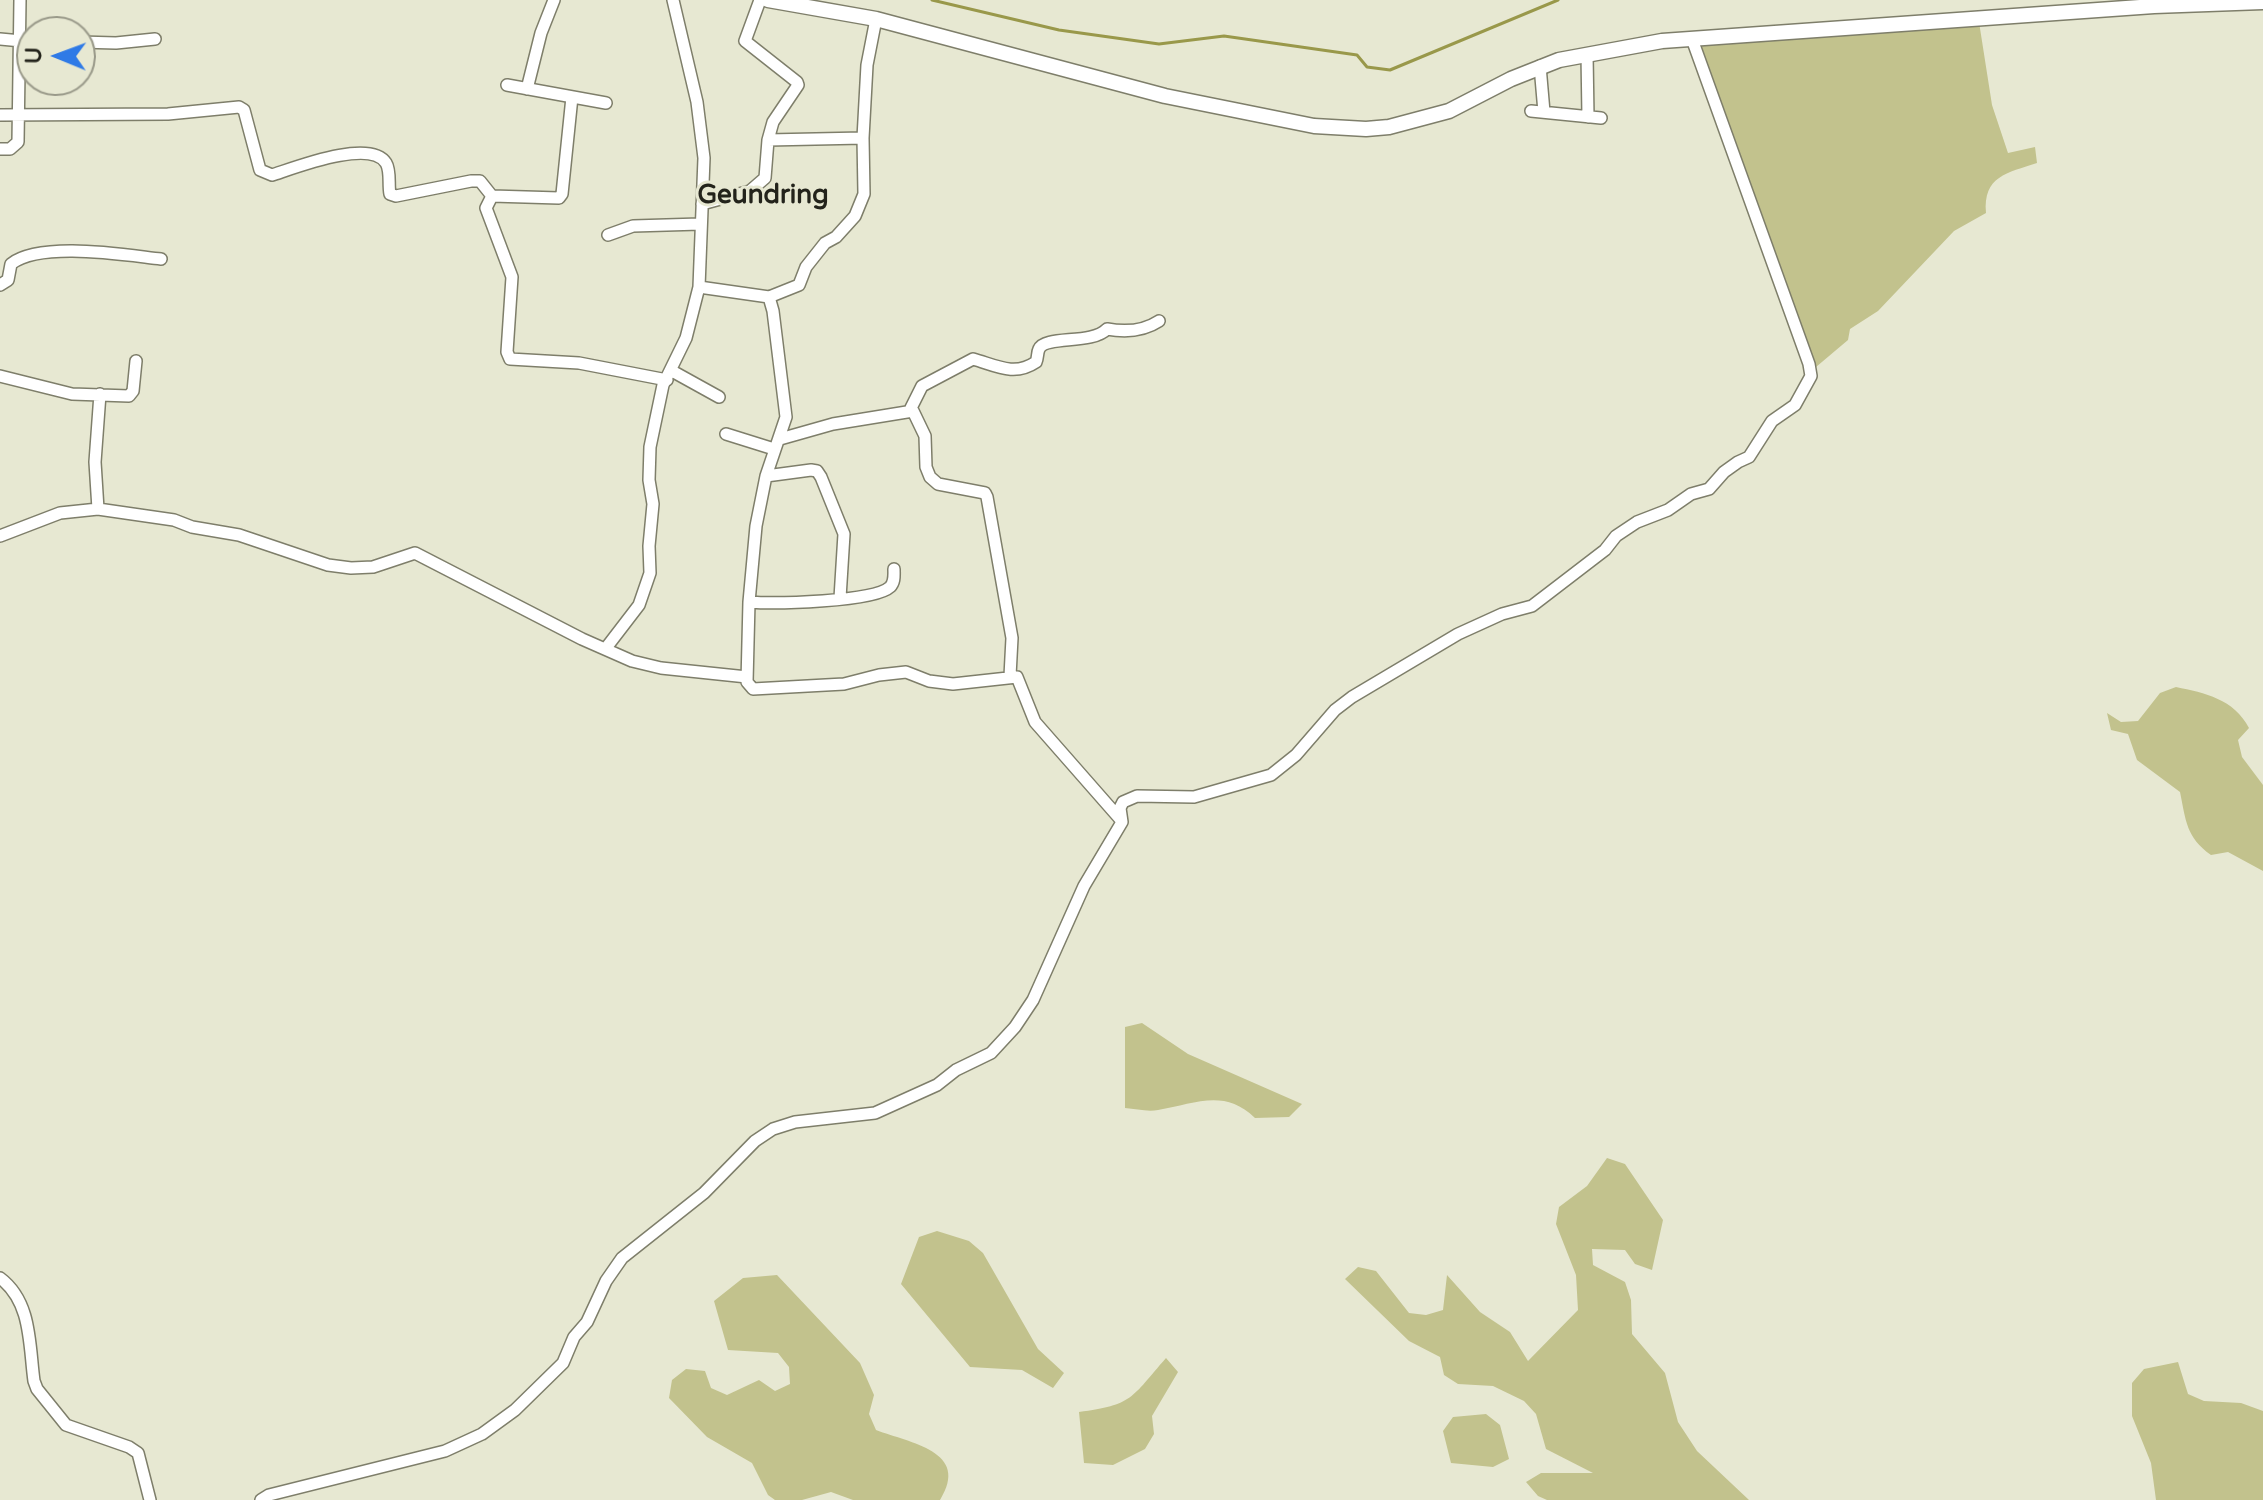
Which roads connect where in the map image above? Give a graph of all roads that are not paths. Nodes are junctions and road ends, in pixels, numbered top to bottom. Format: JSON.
{"nodes":[{"id":1,"x":554,"y":0,"type":"edge"},
{"id":2,"x":673,"y":0,"type":"edge"},
{"id":3,"x":760,"y":0,"type":"edge"},
{"id":4,"x":768,"y":0,"type":"edge"},
{"id":5,"x":2263,"y":2,"type":"edge"},
{"id":6,"x":876,"y":19,"type":"junction"},
{"id":7,"x":155,"y":39,"type":"dead end"},
{"id":8,"x":1692,"y":39,"type":"junction"},
{"id":9,"x":96,"y":42,"type":"edge"},
{"id":10,"x":1587,"y":54,"type":"junction"},
{"id":11,"x":1540,"y":66,"type":"junction"},
{"id":12,"x":507,"y":85,"type":"dead end"},
{"id":13,"x":527,"y":89,"type":"junction"},
{"id":14,"x":18,"y":96,"type":"edge"},
{"id":15,"x":572,"y":97,"type":"junction"},
{"id":16,"x":606,"y":103,"type":"dead end"},
{"id":17,"x":1531,"y":111,"type":"dead end"},
{"id":18,"x":1544,"y":112,"type":"junction"},
{"id":19,"x":18,"y":114,"type":"junction"},
{"id":20,"x":0,"y":115,"type":"edge"},
{"id":21,"x":1588,"y":117,"type":"junction"},
{"id":22,"x":1601,"y":118,"type":"dead end"},
{"id":23,"x":863,"y":138,"type":"junction"},
{"id":24,"x":768,"y":140,"type":"junction"},
{"id":25,"x":0,"y":149,"type":"edge"},
{"id":26,"x":492,"y":196,"type":"junction"},
{"id":27,"x":702,"y":204,"type":"junction"},
{"id":28,"x":700,"y":224,"type":"junction"},
{"id":29,"x":608,"y":235,"type":"dead end"},
{"id":30,"x":161,"y":259,"type":"dead end"},
{"id":31,"x":0,"y":285,"type":"edge"},
{"id":32,"x":699,"y":287,"type":"junction"},
{"id":33,"x":769,"y":297,"type":"junction"},
{"id":34,"x":1159,"y":321,"type":"dead end"},
{"id":35,"x":136,"y":361,"type":"dead end"},
{"id":36,"x":0,"y":376,"type":"edge"},
{"id":37,"x":670,"y":376,"type":"junction"},
{"id":38,"x":100,"y":394,"type":"junction"},
{"id":39,"x":719,"y":397,"type":"dead end"},
{"id":40,"x":910,"y":410,"type":"junction"},
{"id":41,"x":726,"y":434,"type":"dead end"},
{"id":42,"x":777,"y":444,"type":"junction"},
{"id":43,"x":766,"y":476,"type":"junction"},
{"id":44,"x":98,"y":509,"type":"junction"},
{"id":45,"x":0,"y":536,"type":"edge"},
{"id":46,"x":894,"y":569,"type":"dead end"},
{"id":47,"x":840,"y":598,"type":"junction"},
{"id":48,"x":749,"y":602,"type":"junction"},
{"id":49,"x":606,"y":648,"type":"junction"},
{"id":50,"x":1010,"y":676,"type":"junction"},
{"id":51,"x":747,"y":677,"type":"junction"},
{"id":52,"x":1122,"y":822,"type":"junction"},
{"id":53,"x":0,"y":1278,"type":"edge"},
{"id":54,"x":150,"y":1500,"type":"edge"},
{"id":55,"x":261,"y":1500,"type":"edge"}],
"edges":[{"from":1,"to":13,"type":"street"},
{"from":2,"to":27,"type":"street"},
{"from":3,"to":24,"type":"street"},
{"from":4,"to":6,"type":"street"},
{"from":5,"to":8,"type":"street"},
{"from":6,"to":11,"type":"street"},
{"from":6,"to":23,"type":"street"},
{"from":7,"to":9,"type":"street"},
{"from":8,"to":10,"type":"street"},
{"from":8,"to":52,"type":"street"},
{"from":10,"to":11,"type":"street"},
{"from":10,"to":21,"type":"street"},
{"from":11,"to":18,"type":"street"},
{"from":12,"to":13,"type":"street"},
{"from":13,"to":15,"type":"street"},
{"from":14,"to":19,"type":"street"},
{"from":15,"to":16,"type":"street"},
{"from":15,"to":26,"type":"street"},
{"from":17,"to":18,"type":"street"},
{"from":18,"to":21,"type":"street"},
{"from":19,"to":20,"type":"street"},
{"from":19,"to":25,"type":"street"},
{"from":19,"to":26,"type":"street"},
{"from":21,"to":22,"type":"street"},
{"from":23,"to":24,"type":"street"},
{"from":23,"to":33,"type":"street"},
{"from":24,"to":27,"type":"street"},
{"from":26,"to":37,"type":"street"},
{"from":27,"to":28,"type":"street"},
{"from":28,"to":29,"type":"street"},
{"from":28,"to":32,"type":"street"},
{"from":30,"to":31,"type":"street"},
{"from":32,"to":33,"type":"street"},
{"from":32,"to":37,"type":"street"},
{"from":33,"to":42,"type":"street"},
{"from":34,"to":40,"type":"street"},
{"from":35,"to":38,"type":"street"},
{"from":36,"to":38,"type":"street"},
{"from":37,"to":39,"type":"street"},
{"from":37,"to":49,"type":"street"},
{"from":38,"to":44,"type":"street"},
{"from":40,"to":42,"type":"street"},
{"from":40,"to":50,"type":"street"},
{"from":41,"to":42,"type":"street"},
{"from":42,"to":43,"type":"street"},
{"from":43,"to":47,"type":"street"},
{"from":43,"to":48,"type":"street"},
{"from":44,"to":45,"type":"street"},
{"from":44,"to":49,"type":"street"},
{"from":46,"to":47,"type":"street"},
{"from":47,"to":48,"type":"street"},
{"from":48,"to":51,"type":"street"},
{"from":49,"to":51,"type":"street"},
{"from":50,"to":51,"type":"street"},
{"from":50,"to":52,"type":"street"},
{"from":52,"to":55,"type":"street"},
{"from":53,"to":54,"type":"street"}]}
